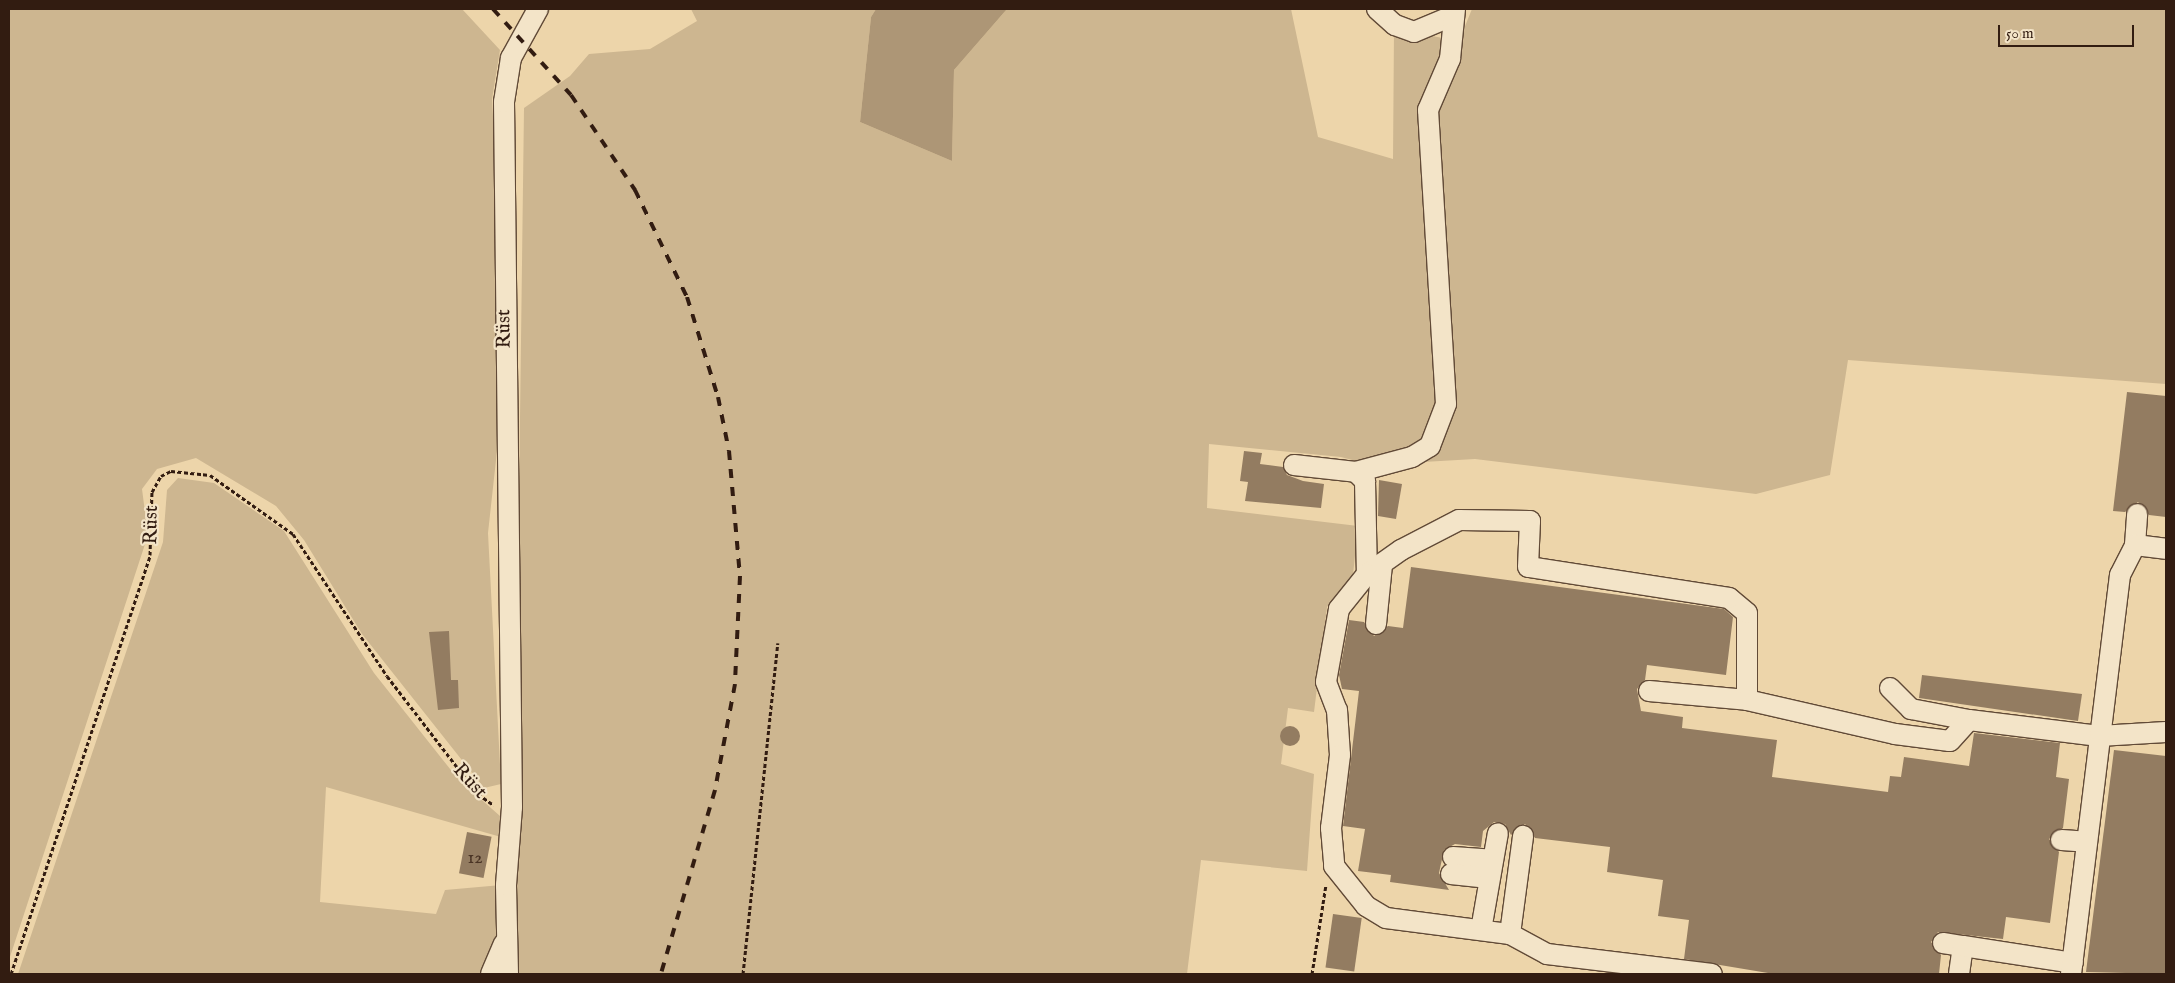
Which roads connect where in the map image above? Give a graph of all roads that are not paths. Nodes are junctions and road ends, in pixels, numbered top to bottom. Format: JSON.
{"nodes":[{"id":1,"x":538,"y":9,"type":"edge"},
{"id":2,"x":1377,"y":9,"type":"edge"},
{"id":3,"x":1453,"y":13,"type":"edge"},
{"id":4,"x":1294,"y":465,"type":"dead end"},
{"id":5,"x":1356,"y":472,"type":"junction"},
{"id":6,"x":2137,"y":514,"type":"dead end"},
{"id":7,"x":2134,"y":545,"type":"junction"},
{"id":8,"x":2166,"y":549,"type":"edge"},
{"id":9,"x":1374,"y":569,"type":"junction"},
{"id":10,"x":1376,"y":624,"type":"dead end"},
{"id":11,"x":1890,"y":688,"type":"dead end"},
{"id":12,"x":1650,"y":691,"type":"dead end"},
{"id":13,"x":1748,"y":700,"type":"junction"},
{"id":14,"x":1969,"y":720,"type":"junction"},
{"id":15,"x":2166,"y":732,"type":"edge"},
{"id":16,"x":2099,"y":736,"type":"junction"},
{"id":17,"x":1498,"y":833,"type":"dead end"},
{"id":18,"x":1523,"y":836,"type":"dead end"},
{"id":19,"x":2061,"y":840,"type":"dead end"},
{"id":20,"x":2087,"y":842,"type":"junction"},
{"id":21,"x":1452,"y":866,"type":"dead end"},
{"id":22,"x":1491,"y":869,"type":"junction"},
{"id":23,"x":1481,"y":930,"type":"junction"},
{"id":24,"x":508,"y":933,"type":"junction"},
{"id":25,"x":1510,"y":934,"type":"junction"},
{"id":26,"x":1943,"y":943,"type":"dead end"},
{"id":27,"x":1963,"y":946,"type":"junction"},
{"id":28,"x":2072,"y":969,"type":"edge"},
{"id":29,"x":491,"y":974,"type":"edge"},
{"id":30,"x":508,"y":974,"type":"edge"},
{"id":31,"x":1712,"y":974,"type":"edge"},
{"id":32,"x":1959,"y":974,"type":"edge"}],
"edges":[{"from":1,"to":24,"type":"street","name":"Rüst"},
{"from":2,"to":3,"type":"street"},
{"from":3,"to":5,"type":"street"},
{"from":4,"to":5,"type":"street"},
{"from":5,"to":9,"type":"street"},
{"from":6,"to":7,"type":"street"},
{"from":7,"to":8,"type":"street"},
{"from":7,"to":16,"type":"street"},
{"from":9,"to":10,"type":"street"},
{"from":9,"to":13,"type":"street"},
{"from":9,"to":23,"type":"street"},
{"from":11,"to":14,"type":"street"},
{"from":12,"to":13,"type":"street"},
{"from":13,"to":14,"type":"street"},
{"from":14,"to":16,"type":"street"},
{"from":15,"to":16,"type":"street"},
{"from":16,"to":20,"type":"street"},
{"from":17,"to":22,"type":"street"},
{"from":18,"to":25,"type":"street"},
{"from":19,"to":20,"type":"street"},
{"from":20,"to":28,"type":"street"},
{"from":21,"to":22,"type":"street"},
{"from":22,"to":23,"type":"street"},
{"from":23,"to":25,"type":"street"},
{"from":24,"to":29,"type":"street"},
{"from":24,"to":30,"type":"street","name":"Rüst"},
{"from":25,"to":31,"type":"street"},
{"from":26,"to":27,"type":"street"},
{"from":27,"to":28,"type":"street"},
{"from":27,"to":32,"type":"street"}]}
